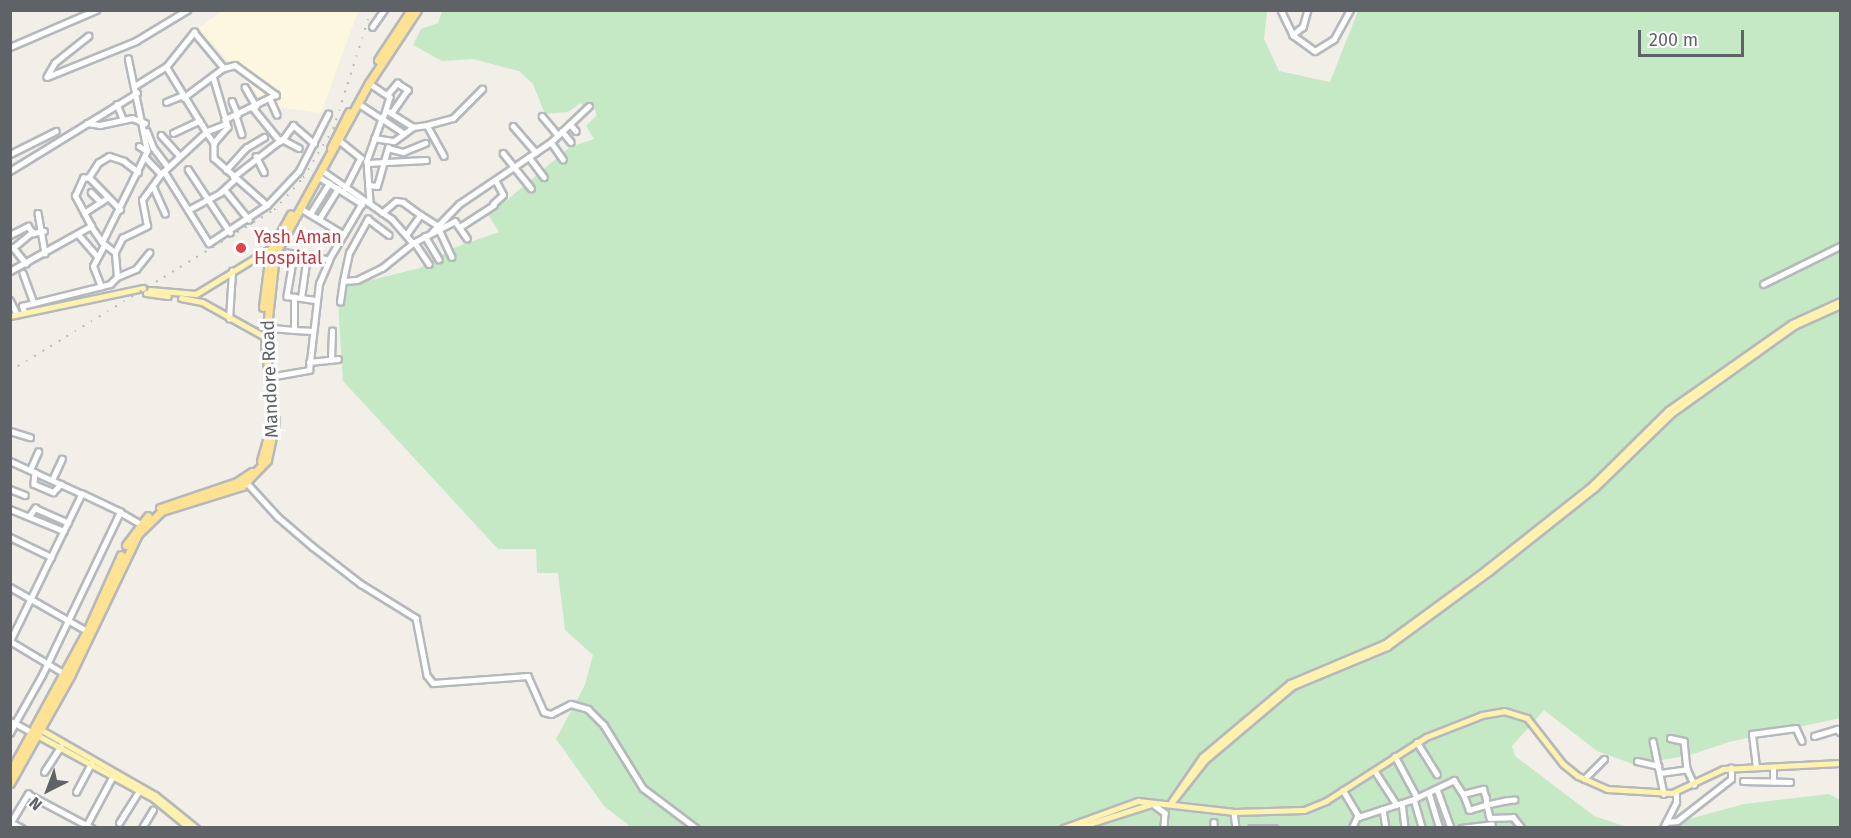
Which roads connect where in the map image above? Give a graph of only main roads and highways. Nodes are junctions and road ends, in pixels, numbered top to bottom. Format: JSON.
{"nodes":[{"id":1,"x":411,"y":10,"type":"edge"},
{"id":2,"x":417,"y":10,"type":"edge"},
{"id":3,"x":271,"y":248,"type":"junction"},
{"id":4,"x":144,"y":290,"type":"junction"},
{"id":5,"x":1840,"y":303,"type":"edge"},
{"id":6,"x":14,"y":315,"type":"edge"},
{"id":7,"x":263,"y":328,"type":"junction"},
{"id":8,"x":263,"y":336,"type":"junction"},
{"id":9,"x":89,"y":632,"type":"junction"},
{"id":10,"x":37,"y":732,"type":"junction"},
{"id":11,"x":1840,"y":763,"type":"edge"},
{"id":12,"x":10,"y":772,"type":"edge"},
{"id":13,"x":114,"y":774,"type":"junction"},
{"id":14,"x":10,"y":783,"type":"edge"},
{"id":15,"x":1171,"y":802,"type":"junction"},
{"id":16,"x":1156,"y":803,"type":"junction"},
{"id":17,"x":189,"y":828,"type":"edge"},
{"id":18,"x":196,"y":828,"type":"edge"},
{"id":19,"x":1063,"y":828,"type":"edge"},
{"id":20,"x":1076,"y":828,"type":"edge"}],
"edges":[{"from":1,"to":3,"type":"highway","name":"Mandore Road"},
{"from":2,"to":7,"type":"highway","name":"Mandore Road"},
{"from":3,"to":4,"type":"main road"},
{"from":3,"to":7,"type":"highway","name":"Mandore Road"},
{"from":4,"to":6,"type":"main road"},
{"from":4,"to":8,"type":"main road"},
{"from":5,"to":15,"type":"main road"},
{"from":7,"to":8,"type":"highway","name":"Mandore Road"},
{"from":8,"to":9,"type":"highway","name":"Mandore Road"},
{"from":8,"to":9,"type":"highway","name":"Mandore Road"},
{"from":9,"to":10,"type":"highway","name":"Mandore Road"},
{"from":10,"to":12,"type":"highway","name":"Mandore Road"},
{"from":10,"to":13,"type":"main road"},
{"from":10,"to":13,"type":"main road"},
{"from":10,"to":14,"type":"highway","name":"Mandore Road"},
{"from":11,"to":15,"type":"main road"},
{"from":13,"to":17,"type":"main road"},
{"from":13,"to":18,"type":"main road"},
{"from":15,"to":16,"type":"main road"},
{"from":16,"to":19,"type":"main road"},
{"from":16,"to":20,"type":"main road"}]}
